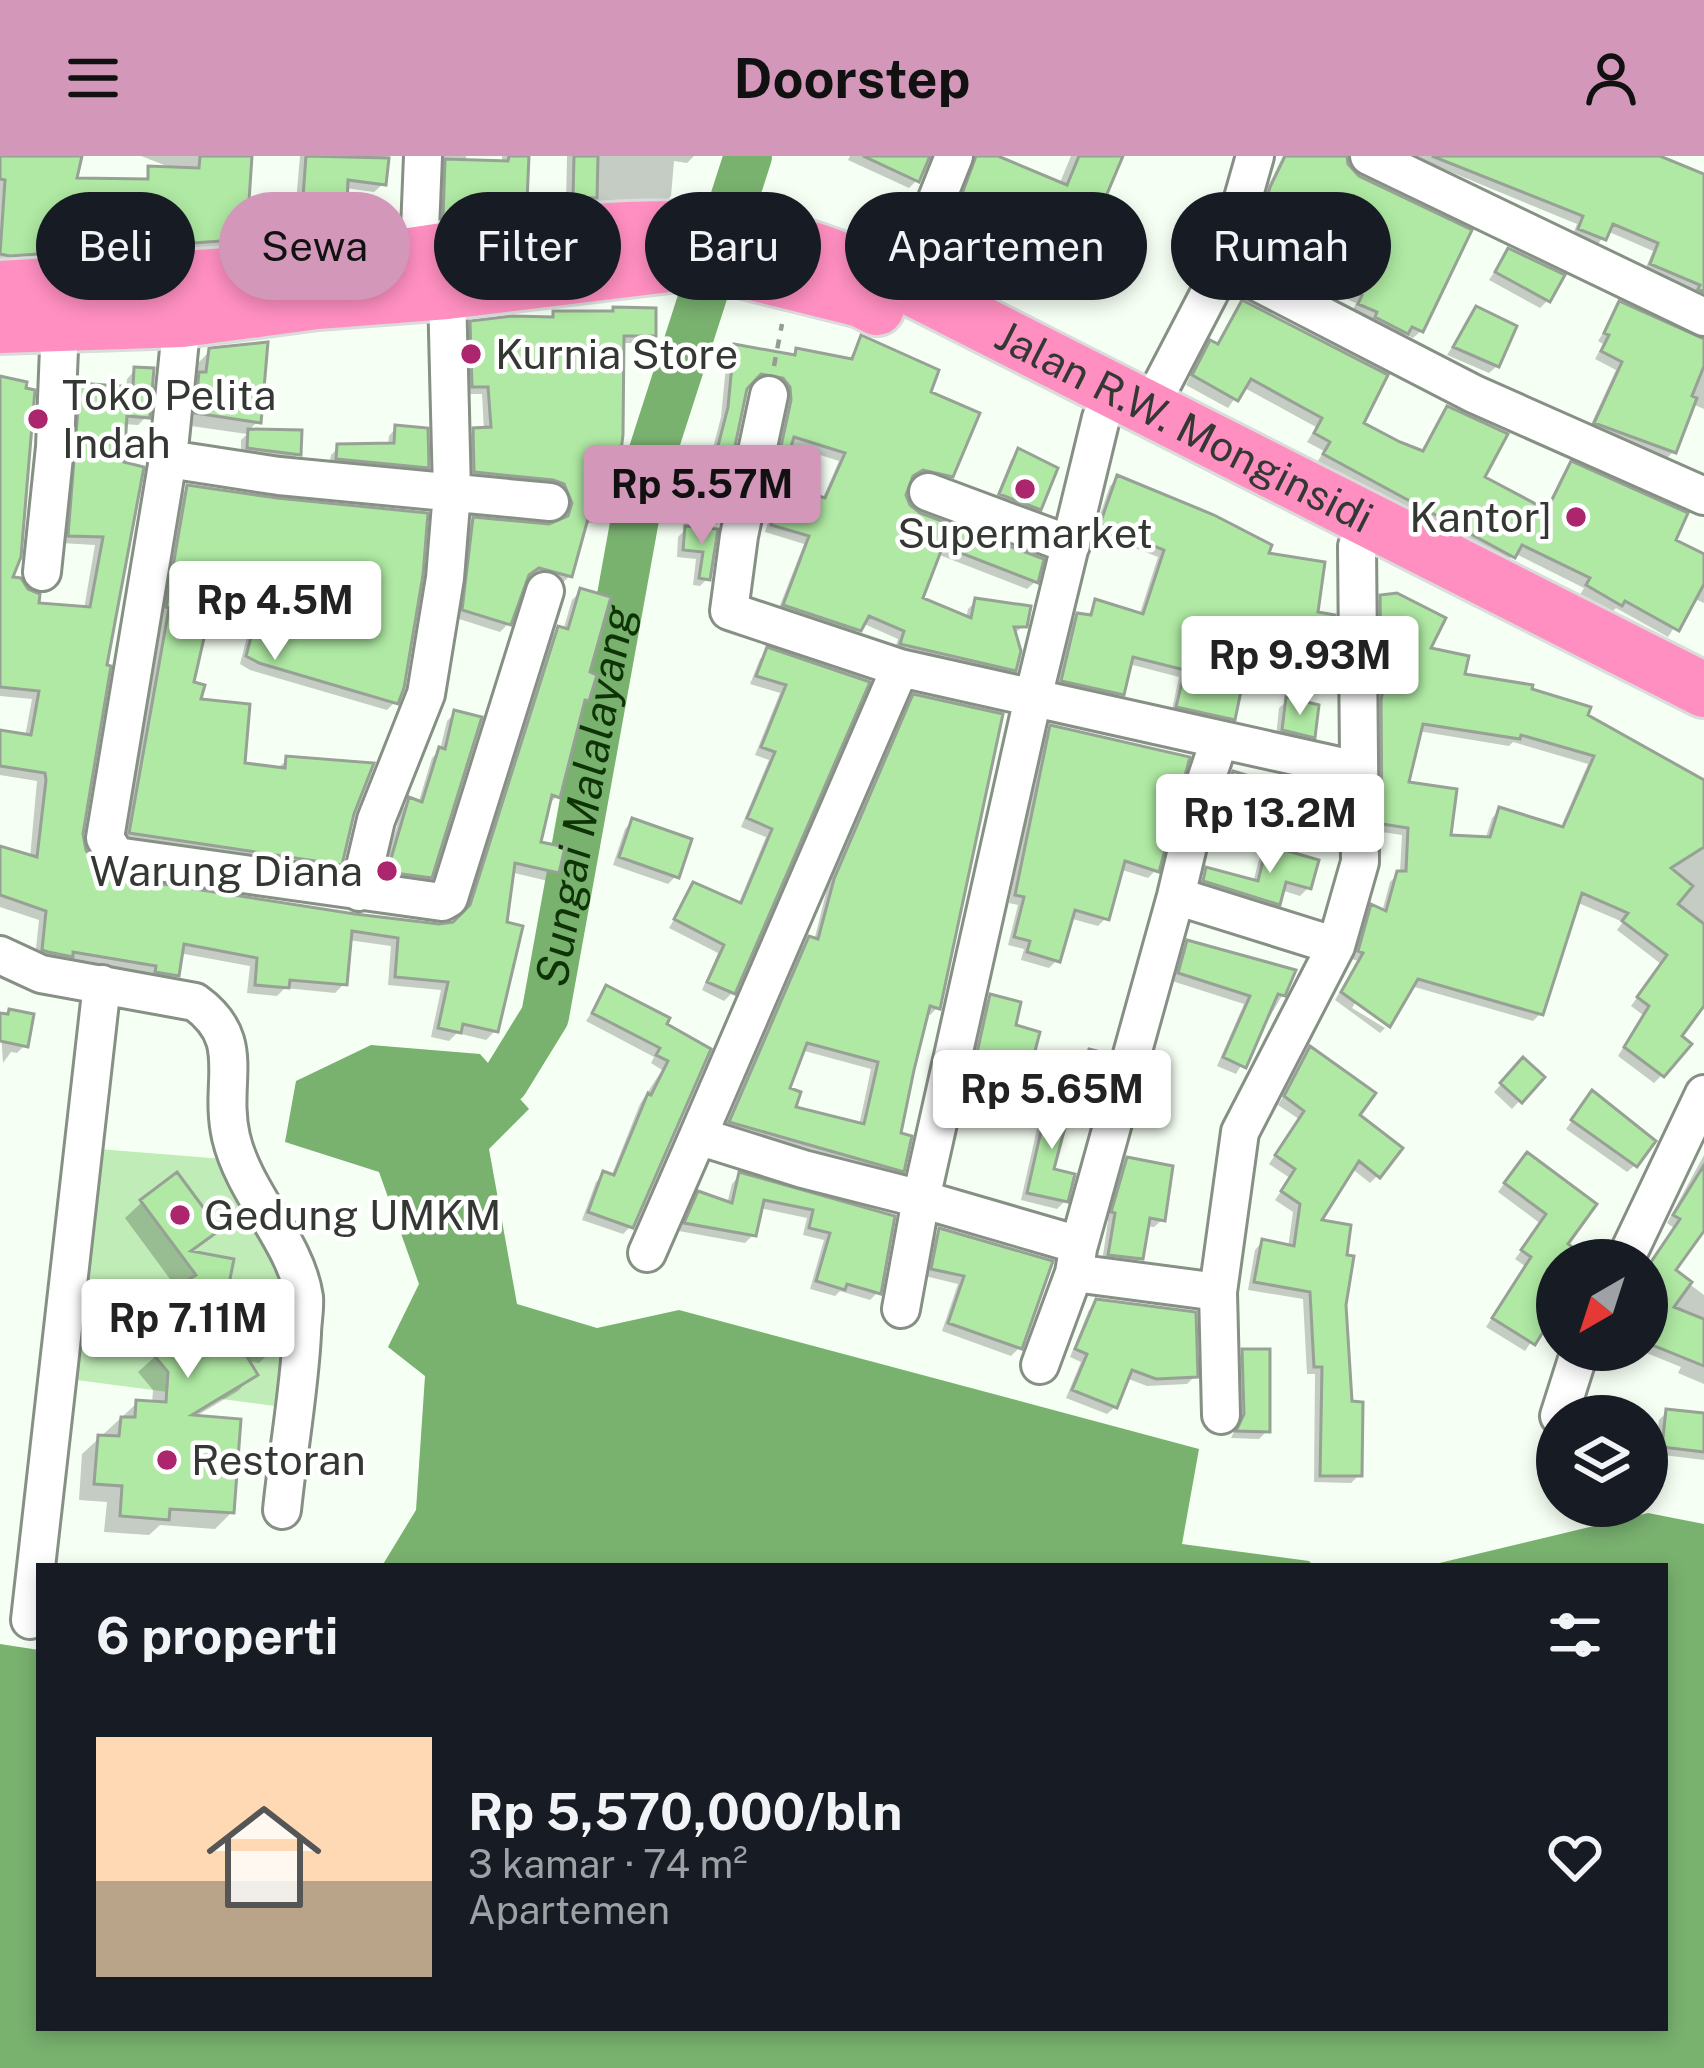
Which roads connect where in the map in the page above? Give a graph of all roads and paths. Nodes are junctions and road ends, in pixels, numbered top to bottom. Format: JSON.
{"nodes":[{"id":1,"x":423,"y":156,"type":"edge"},
{"id":2,"x":954,"y":156,"type":"edge"},
{"id":3,"x":1369,"y":156,"type":"edge"},
{"id":4,"x":1249,"y":158,"type":"edge"},
{"id":5,"x":940,"y":192,"type":"edge"},
{"id":6,"x":1241,"y":192,"type":"edge"},
{"id":7,"x":645,"y":242,"type":"edge"},
{"id":8,"x":433,"y":274,"type":"junction"},
{"id":9,"x":821,"y":285,"type":"edge"},
{"id":10,"x":0,"y":288,"type":"edge"},
{"id":11,"x":763,"y":300,"type":"edge"},
{"id":12,"x":930,"y":300,"type":"edge"},
{"id":13,"x":1201,"y":300,"type":"edge"},
{"id":14,"x":1292,"y":300,"type":"edge"},
{"id":15,"x":118,"y":303,"type":"junction"},
{"id":16,"x":1704,"y":316,"type":"edge"},
{"id":17,"x":182,"y":320,"type":"junction"},
{"id":18,"x":60,"y":324,"type":"junction"},
{"id":19,"x":0,"y":326,"type":"edge"},
{"id":20,"x":770,"y":395,"type":"joint"},
{"id":21,"x":1125,"y":415,"type":"junction"},
{"id":22,"x":168,"y":459,"type":"junction"},
{"id":23,"x":452,"y":492,"type":"junction"},
{"id":24,"x":928,"y":492,"type":"dead end"},
{"id":25,"x":1704,"y":496,"type":"edge"},
{"id":26,"x":550,"y":502,"type":"dead end"},
{"id":27,"x":1071,"y":545,"type":"junction"},
{"id":28,"x":1357,"y":546,"type":"junction"},
{"id":29,"x":42,"y":572,"type":"dead end"},
{"id":30,"x":545,"y":591,"type":"dead end"},
{"id":31,"x":900,"y":668,"type":"junction"},
{"id":32,"x":1704,"y":690,"type":"edge"},
{"id":33,"x":1034,"y":698,"type":"junction"},
{"id":34,"x":1704,"y":725,"type":"edge"},
{"id":35,"x":1219,"y":741,"type":"junction"},
{"id":36,"x":1357,"y":770,"type":"junction"},
{"id":37,"x":359,"y":892,"type":"junction"},
{"id":38,"x":1176,"y":896,"type":"junction"},
{"id":39,"x":1336,"y":946,"type":"junction"},
{"id":40,"x":0,"y":955,"type":"edge"},
{"id":41,"x":102,"y":984,"type":"junction"},
{"id":42,"x":1704,"y":1094,"type":"edge"},
{"id":43,"x":698,"y":1136,"type":"junction"},
{"id":44,"x":921,"y":1199,"type":"junction"},
{"id":45,"x":1635,"y":1239,"type":"edge"},
{"id":46,"x":647,"y":1253,"type":"dead end"},
{"id":47,"x":1076,"y":1259,"type":"junction"},
{"id":48,"x":1218,"y":1292,"type":"junction"},
{"id":49,"x":901,"y":1309,"type":"dead end"},
{"id":50,"x":1040,"y":1365,"type":"dead end"},
{"id":51,"x":1221,"y":1415,"type":"dead end"},
{"id":52,"x":283,"y":1510,"type":"dead end"},
{"id":53,"x":29,"y":1620,"type":"dead end"}],
"edges":[{"from":1,"to":8,"type":"street"},
{"from":2,"to":5,"type":"street"},
{"from":3,"to":16,"type":"street"},
{"from":4,"to":6,"type":"street"},
{"from":7,"to":8,"type":"highway","name":"Jalan R.W. Monginsidi"},
{"from":8,"to":15,"type":"highway","name":"Jalan R.W. Monginsidi"},
{"from":8,"to":17,"type":"highway","name":"Jalan R.W. Monginsidi"},
{"from":8,"to":23,"type":"street"},
{"from":9,"to":21,"type":"highway","name":"Jalan R.W. Monginsidi"},
{"from":10,"to":15,"type":"highway","name":"Jalan R.W. Monginsidi"},
{"from":11,"to":20,"type":"path"},
{"from":12,"to":21,"type":"highway","name":"Jalan R.W. Monginsidi"},
{"from":13,"to":21,"type":"street"},
{"from":14,"to":25,"type":"street"},
{"from":15,"to":17,"type":"highway","name":"Jalan R.W. Monginsidi"},
{"from":15,"to":18,"type":"highway","name":"Jalan R.W. Monginsidi"},
{"from":17,"to":22,"type":"street"},
{"from":18,"to":19,"type":"highway","name":"Jalan R.W. Monginsidi"},
{"from":18,"to":29,"type":"street"},
{"from":20,"to":31,"type":"street"},
{"from":21,"to":27,"type":"street"},
{"from":21,"to":28,"type":"highway","name":"Jalan R.W. Monginsidi"},
{"from":21,"to":32,"type":"highway","name":"Jalan R.W. Monginsidi"},
{"from":22,"to":23,"type":"street"},
{"from":22,"to":37,"type":"street"},
{"from":23,"to":26,"type":"street"},
{"from":23,"to":37,"type":"street"},
{"from":24,"to":27,"type":"street"},
{"from":27,"to":33,"type":"street"},
{"from":28,"to":34,"type":"highway","name":"Jalan R.W. Monginsidi"},
{"from":28,"to":36,"type":"street"},
{"from":30,"to":37,"type":"street"},
{"from":31,"to":33,"type":"street"},
{"from":31,"to":43,"type":"street"},
{"from":33,"to":35,"type":"street"},
{"from":33,"to":44,"type":"street"},
{"from":35,"to":36,"type":"street"},
{"from":35,"to":38,"type":"street"},
{"from":36,"to":39,"type":"street"},
{"from":38,"to":39,"type":"street"},
{"from":38,"to":47,"type":"street"},
{"from":39,"to":48,"type":"street"},
{"from":40,"to":41,"type":"street"},
{"from":41,"to":52,"type":"street"},
{"from":41,"to":53,"type":"street"},
{"from":42,"to":45,"type":"street"},
{"from":43,"to":44,"type":"street"},
{"from":43,"to":46,"type":"street"},
{"from":44,"to":47,"type":"street"},
{"from":44,"to":49,"type":"street"},
{"from":47,"to":48,"type":"street"},
{"from":47,"to":50,"type":"street"},
{"from":48,"to":51,"type":"street"}]}
